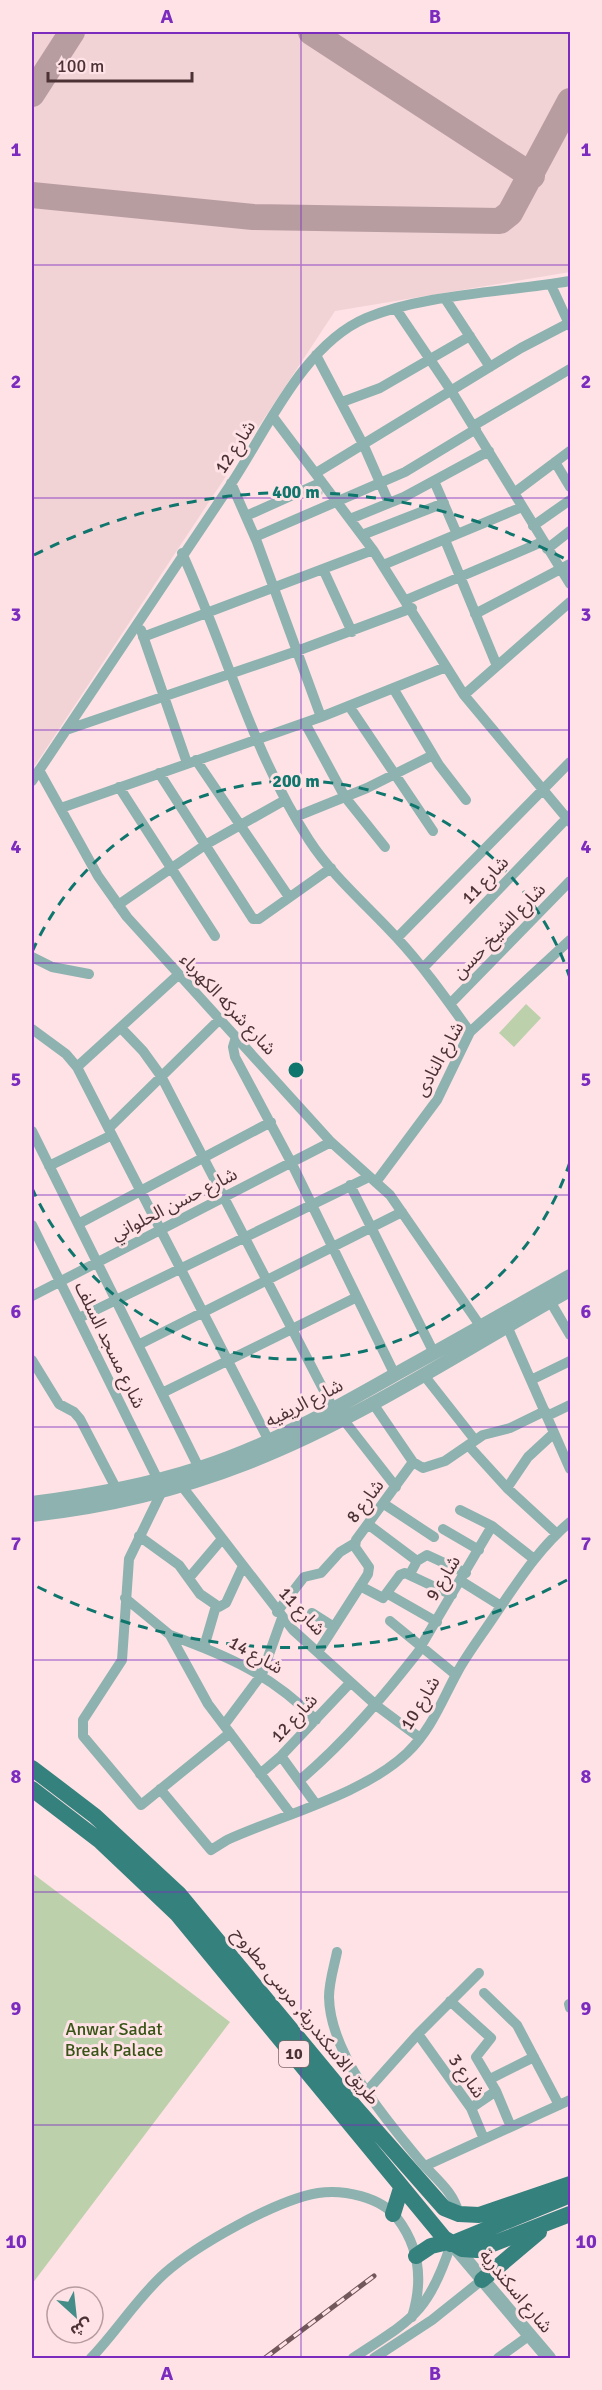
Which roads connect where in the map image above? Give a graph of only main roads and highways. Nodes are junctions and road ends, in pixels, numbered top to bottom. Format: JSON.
{"nodes":[{"id":1,"x":32,"y":1768,"type":"edge"},
{"id":2,"x":32,"y":1789,"type":"edge"},
{"id":3,"x":570,"y":2184,"type":"edge"},
{"id":4,"x":400,"y":2188,"type":"junction"},
{"id":5,"x":570,"y":2195,"type":"edge"},
{"id":6,"x":393,"y":2214,"type":"road end"},
{"id":7,"x":570,"y":2214,"type":"edge"},
{"id":8,"x":549,"y":2223,"type":"junction"},
{"id":9,"x":451,"y":2244,"type":"junction"},
{"id":10,"x":416,"y":2256,"type":"road end"},
{"id":11,"x":482,"y":2280,"type":"road end"}],
"edges":[{"from":1,"to":3,"type":"main road","name":"طريق الاسكندرية, مرسى مطروح","number":"10"},
{"from":2,"to":4,"type":"main road","name":"طريق الاسكندرية, مرسى مطروح","number":"10"},
{"from":4,"to":6,"type":"main road"},
{"from":4,"to":9,"type":"main road","name":"طريق الاسكندرية, مرسى مطروح","number":"10"},
{"from":5,"to":9,"type":"main road"},
{"from":7,"to":8,"type":"main road"},
{"from":8,"to":9,"type":"main road"},
{"from":8,"to":11,"type":"main road"},
{"from":9,"to":10,"type":"main road"}]}
